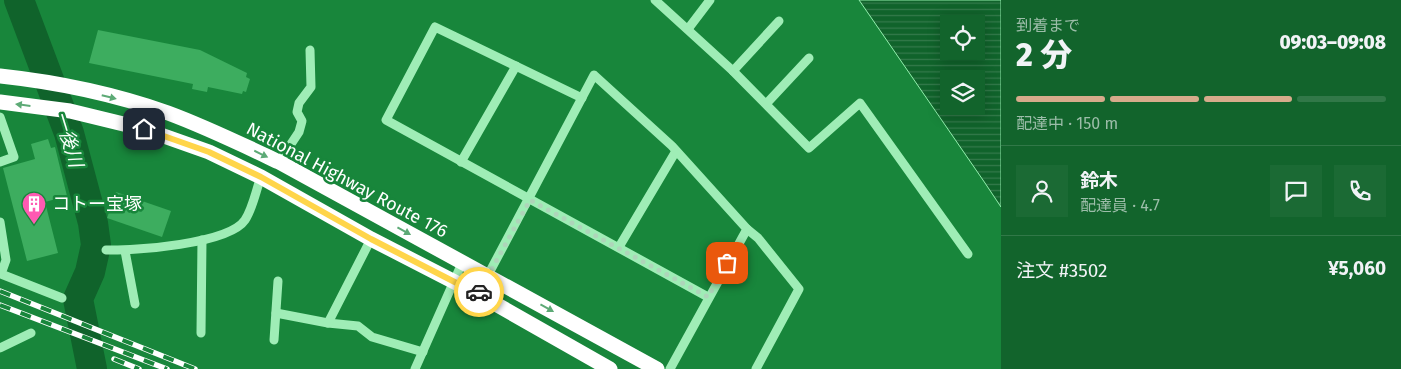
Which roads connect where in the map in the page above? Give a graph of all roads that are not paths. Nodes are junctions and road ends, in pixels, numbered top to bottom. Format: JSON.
{"nodes":[{"id":1,"x":655,"y":0,"type":"edge"},
{"id":2,"x":710,"y":0,"type":"edge"},
{"id":3,"x":779,"y":21,"type":"dead end"},
{"id":4,"x":688,"y":29,"type":"junction"},
{"id":5,"x":310,"y":50,"type":"dead end"},
{"id":6,"x":809,"y":58,"type":"dead end"},
{"id":7,"x":516,"y":66,"type":"junction"},
{"id":8,"x":734,"y":71,"type":"junction"},
{"id":9,"x":0,"y":76,"type":"edge"},
{"id":10,"x":582,"y":98,"type":"junction"},
{"id":11,"x":0,"y":102,"type":"edge"},
{"id":12,"x":767,"y":103,"type":"junction"},
{"id":13,"x":0,"y":117,"type":"edge"},
{"id":14,"x":676,"y":151,"type":"junction"},
{"id":15,"x":0,"y":162,"type":"edge"},
{"id":16,"x":279,"y":162,"type":"junction"},
{"id":17,"x":462,"y":162,"type":"junction"},
{"id":18,"x":261,"y":177,"type":"junction"},
{"id":19,"x":530,"y":200,"type":"junction"},
{"id":20,"x":0,"y":222,"type":"edge"},
{"id":21,"x":747,"y":229,"type":"junction"},
{"id":22,"x":371,"y":239,"type":"junction"},
{"id":23,"x":202,"y":240,"type":"junction"},
{"id":24,"x":619,"y":247,"type":"junction"},
{"id":25,"x":106,"y":250,"type":"dead end"},
{"id":26,"x":124,"y":251,"type":"junction"},
{"id":27,"x":968,"y":254,"type":"dead end"},
{"id":28,"x":462,"y":263,"type":"junction"},
{"id":29,"x":488,"y":275,"type":"junction"},
{"id":30,"x":278,"y":281,"type":"dead end"},
{"id":31,"x":453,"y":282,"type":"junction"},
{"id":32,"x":478,"y":294,"type":"junction"},
{"id":33,"x":708,"y":297,"type":"junction"},
{"id":34,"x":62,"y":298,"type":"dead end"},
{"id":35,"x":135,"y":304,"type":"dead end"},
{"id":36,"x":276,"y":313,"type":"junction"},
{"id":37,"x":328,"y":323,"type":"junction"},
{"id":38,"x":32,"y":333,"type":"dead end"},
{"id":39,"x":201,"y":333,"type":"dead end"},
{"id":40,"x":274,"y":340,"type":"dead end"},
{"id":41,"x":0,"y":348,"type":"edge"},
{"id":42,"x":423,"y":352,"type":"junction"},
{"id":43,"x":415,"y":369,"type":"edge"},
{"id":44,"x":610,"y":369,"type":"edge"},
{"id":45,"x":657,"y":369,"type":"edge"},
{"id":46,"x":670,"y":369,"type":"edge"},
{"id":47,"x":756,"y":369,"type":"edge"}],
"edges":[{"from":1,"to":4,"type":"street"},
{"from":2,"to":4,"type":"street"},
{"from":3,"to":8,"type":"street"},
{"from":4,"to":8,"type":"street"},
{"from":5,"to":16,"type":"street"},
{"from":6,"to":12,"type":"street"},
{"from":7,"to":10,"type":"street"},
{"from":7,"to":17,"type":"street"},
{"from":7,"to":17,"type":"street"},
{"from":8,"to":12,"type":"street"},
{"from":9,"to":16,"type":"highway","name":"National Highway Route 176","one_way":true},
{"from":10,"to":14,"type":"street"},
{"from":10,"to":19,"type":"street"},
{"from":18,"to":11,"type":"highway","one_way":true},
{"from":12,"to":27,"type":"street"},
{"from":13,"to":15,"type":"street"},
{"from":14,"to":21,"type":"street"},
{"from":14,"to":24,"type":"street"},
{"from":16,"to":28,"type":"highway","name":"National Highway Route 176","one_way":true},
{"from":17,"to":19,"type":"street"},
{"from":18,"to":22,"type":"highway"},
{"from":18,"to":23,"type":"street"},
{"from":19,"to":24,"type":"street"},
{"from":19,"to":29,"type":"street"},
{"from":20,"to":34,"type":"street"},
{"from":21,"to":33,"type":"street"},
{"from":21,"to":47,"type":"street"},
{"from":22,"to":31,"type":"highway"},
{"from":22,"to":37,"type":"street"},
{"from":23,"to":26,"type":"street"},
{"from":23,"to":39,"type":"street"},
{"from":24,"to":33,"type":"street"},
{"from":25,"to":26,"type":"street"},
{"from":26,"to":35,"type":"street"},
{"from":28,"to":29,"type":"highway","name":"National Highway Route 176"},
{"from":28,"to":31,"type":"street"},
{"from":29,"to":32,"type":"street"},
{"from":29,"to":45,"type":"highway","name":"National Highway Route 176","one_way":true},
{"from":30,"to":36,"type":"street"},
{"from":31,"to":32,"type":"highway"},
{"from":31,"to":42,"type":"street"},
{"from":32,"to":44,"type":"highway"},
{"from":33,"to":46,"type":"street"},
{"from":36,"to":37,"type":"street"},
{"from":36,"to":40,"type":"street"},
{"from":37,"to":42,"type":"street"},
{"from":38,"to":41,"type":"street"},
{"from":42,"to":43,"type":"street"}]}
